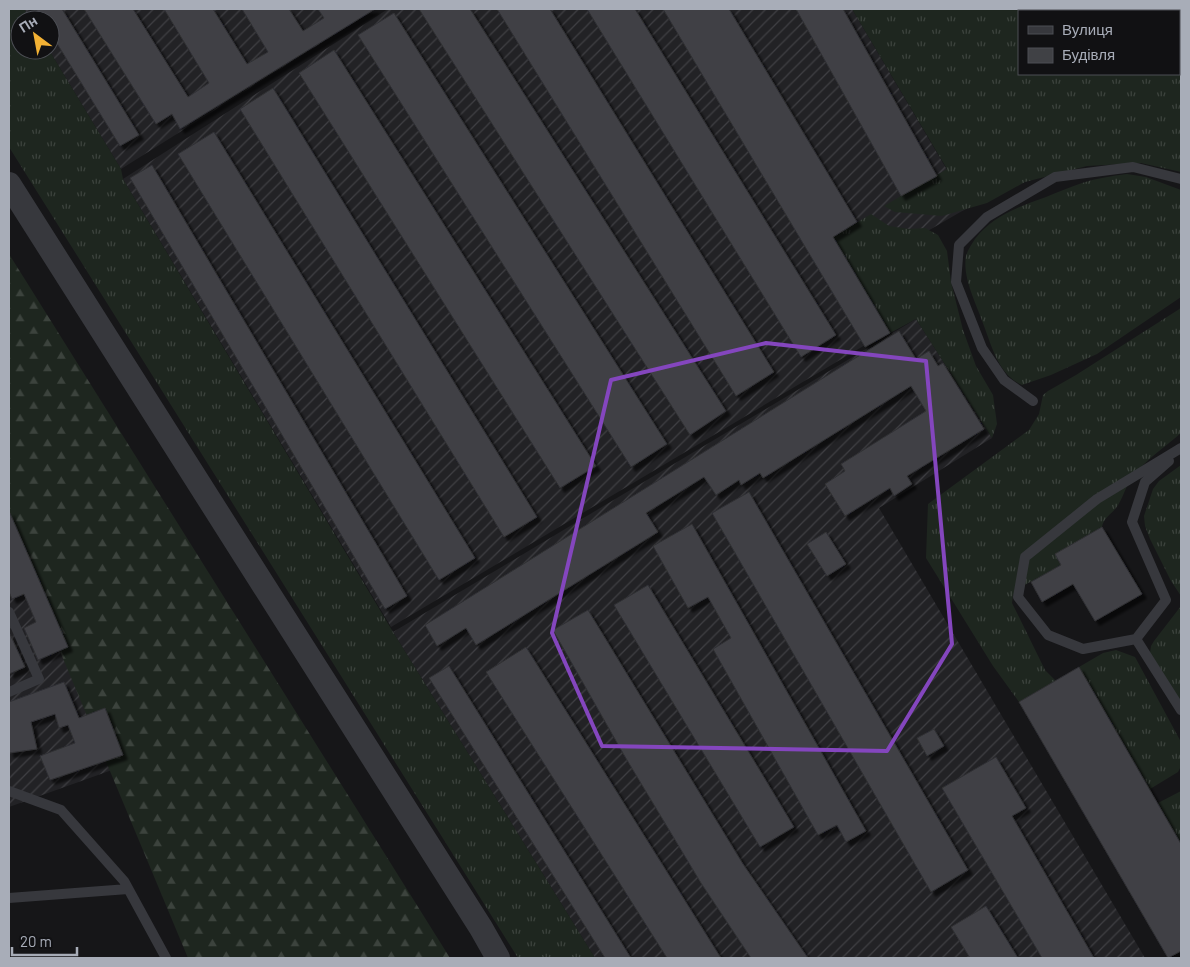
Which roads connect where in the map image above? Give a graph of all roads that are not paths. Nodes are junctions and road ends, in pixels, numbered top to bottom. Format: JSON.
{"nodes":[{"id":1,"x":1181,"y":179,"type":"edge"},
{"id":2,"x":9,"y":184,"type":"edge"},
{"id":3,"x":1033,"y":401,"type":"dead end"},
{"id":4,"x":1181,"y":449,"type":"edge"},
{"id":5,"x":9,"y":612,"type":"edge"},
{"id":6,"x":1136,"y":639,"type":"junction"},
{"id":7,"x":9,"y":692,"type":"edge"},
{"id":8,"x":1181,"y":710,"type":"edge"},
{"id":9,"x":9,"y":791,"type":"edge"},
{"id":10,"x":128,"y":889,"type":"junction"},
{"id":11,"x":9,"y":898,"type":"edge"},
{"id":12,"x":166,"y":958,"type":"edge"},
{"id":13,"x":498,"y":958,"type":"edge"}],
"edges":[{"from":1,"to":3,"type":"lane"},
{"from":2,"to":13,"type":"street"},
{"from":4,"to":6,"type":"lane"},
{"from":4,"to":6,"type":"lane"},
{"from":5,"to":7,"type":"lane"},
{"from":6,"to":8,"type":"lane"},
{"from":9,"to":10,"type":"lane"},
{"from":10,"to":11,"type":"lane"},
{"from":10,"to":12,"type":"lane"}]}
